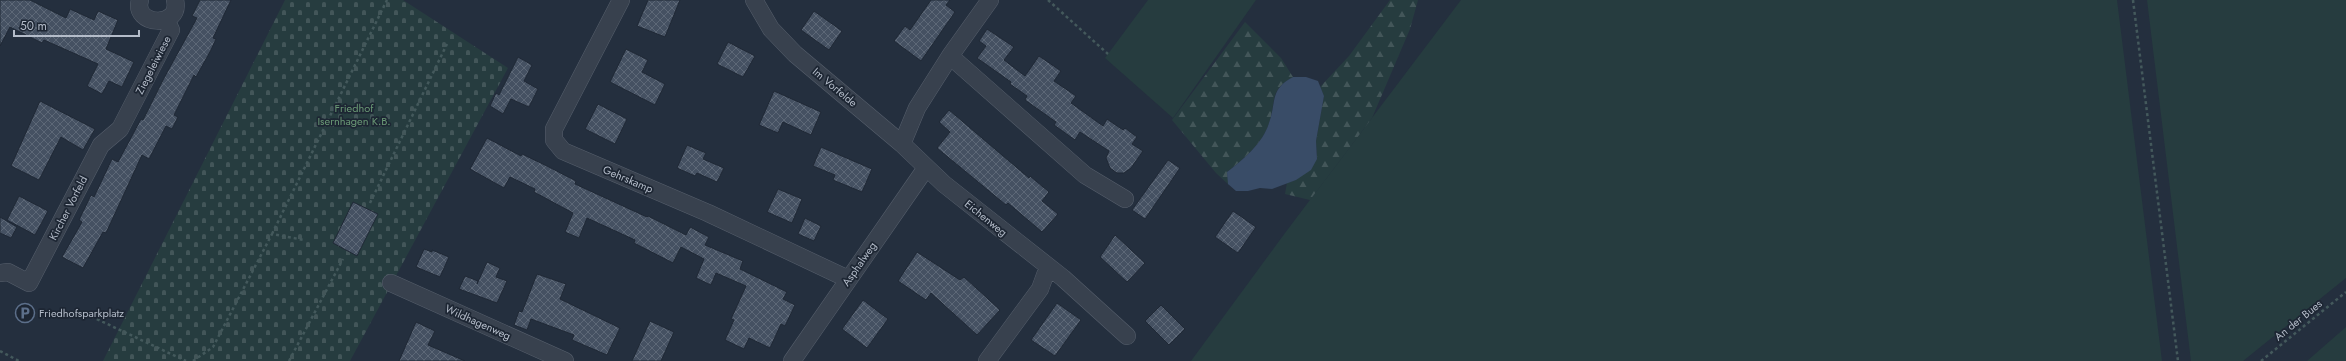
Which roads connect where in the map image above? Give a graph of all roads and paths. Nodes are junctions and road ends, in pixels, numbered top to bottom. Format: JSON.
{"nodes":[{"id":1,"x":175,"y":0,"type":"edge"},
{"id":2,"x":387,"y":0,"type":"edge"},
{"id":3,"x":621,"y":0,"type":"edge"},
{"id":4,"x":754,"y":0,"type":"edge"},
{"id":5,"x":990,"y":0,"type":"edge"},
{"id":6,"x":1048,"y":0,"type":"edge"},
{"id":7,"x":2133,"y":0,"type":"edge"},
{"id":8,"x":135,"y":1,"type":"edge"},
{"id":9,"x":166,"y":20,"type":"junction"},
{"id":10,"x":447,"y":44,"type":"dead end"},
{"id":11,"x":1108,"y":54,"type":"dead end"},
{"id":12,"x":950,"y":56,"type":"junction"},
{"id":13,"x":130,"y":110,"type":"joint"},
{"id":14,"x":902,"y":144,"type":"junction"},
{"id":15,"x":926,"y":168,"type":"junction"},
{"id":16,"x":1125,"y":199,"type":"dead end"},
{"id":17,"x":370,"y":203,"type":"dead end"},
{"id":18,"x":272,"y":234,"type":"junction"},
{"id":19,"x":304,"y":240,"type":"dead end"},
{"id":20,"x":343,"y":259,"type":"dead end"},
{"id":21,"x":1048,"y":267,"type":"junction"},
{"id":22,"x":0,"y":274,"type":"edge"},
{"id":23,"x":848,"y":279,"type":"junction"},
{"id":24,"x":391,"y":283,"type":"dead end"},
{"id":25,"x":2346,"y":292,"type":"edge"},
{"id":26,"x":86,"y":314,"type":"dead end"},
{"id":27,"x":1127,"y":336,"type":"dead end"},
{"id":28,"x":0,"y":351,"type":"edge"},
{"id":29,"x":19,"y":361,"type":"edge"},
{"id":30,"x":186,"y":361,"type":"edge"},
{"id":31,"x":193,"y":361,"type":"edge"},
{"id":32,"x":289,"y":361,"type":"edge"},
{"id":33,"x":565,"y":361,"type":"edge"},
{"id":34,"x":792,"y":361,"type":"edge"},
{"id":35,"x":987,"y":361,"type":"edge"},
{"id":36,"x":2178,"y":361,"type":"edge"},
{"id":37,"x":2261,"y":361,"type":"edge"}],
"edges":[{"from":1,"to":9,"type":"street","name":"Ziegeleiwiese"},
{"from":2,"to":18,"type":"path"},
{"from":3,"to":23,"type":"street","name":"Gehrskamp"},
{"from":4,"to":14,"type":"street","name":"Im Vorfelde"},
{"from":5,"to":12,"type":"street"},
{"from":6,"to":11,"type":"path"},
{"from":7,"to":36,"type":"path"},
{"from":8,"to":9,"type":"street","name":"Ziegeleiwiese"},
{"from":9,"to":13,"type":"street","name":"Ziegeleiwiese"},
{"from":10,"to":17,"type":"path"},
{"from":12,"to":14,"type":"street"},
{"from":12,"to":16,"type":"street"},
{"from":13,"to":22,"type":"street","name":"Kircher Vorfeld"},
{"from":14,"to":15,"type":"street","name":"Im Vorfelde"},
{"from":15,"to":21,"type":"street","name":"Eichenweg"},
{"from":15,"to":23,"type":"street","name":"Asphalweg"},
{"from":18,"to":19,"type":"path"},
{"from":18,"to":31,"type":"path"},
{"from":20,"to":32,"type":"path"},
{"from":21,"to":27,"type":"street","name":"Eichenweg"},
{"from":21,"to":35,"type":"street"},
{"from":23,"to":34,"type":"street","name":"Asphalweg"},
{"from":24,"to":33,"type":"street","name":"Wildhagenweg"},
{"from":25,"to":37,"type":"path","name":"An der Bues"},
{"from":26,"to":30,"type":"path"},
{"from":28,"to":29,"type":"path"}]}
